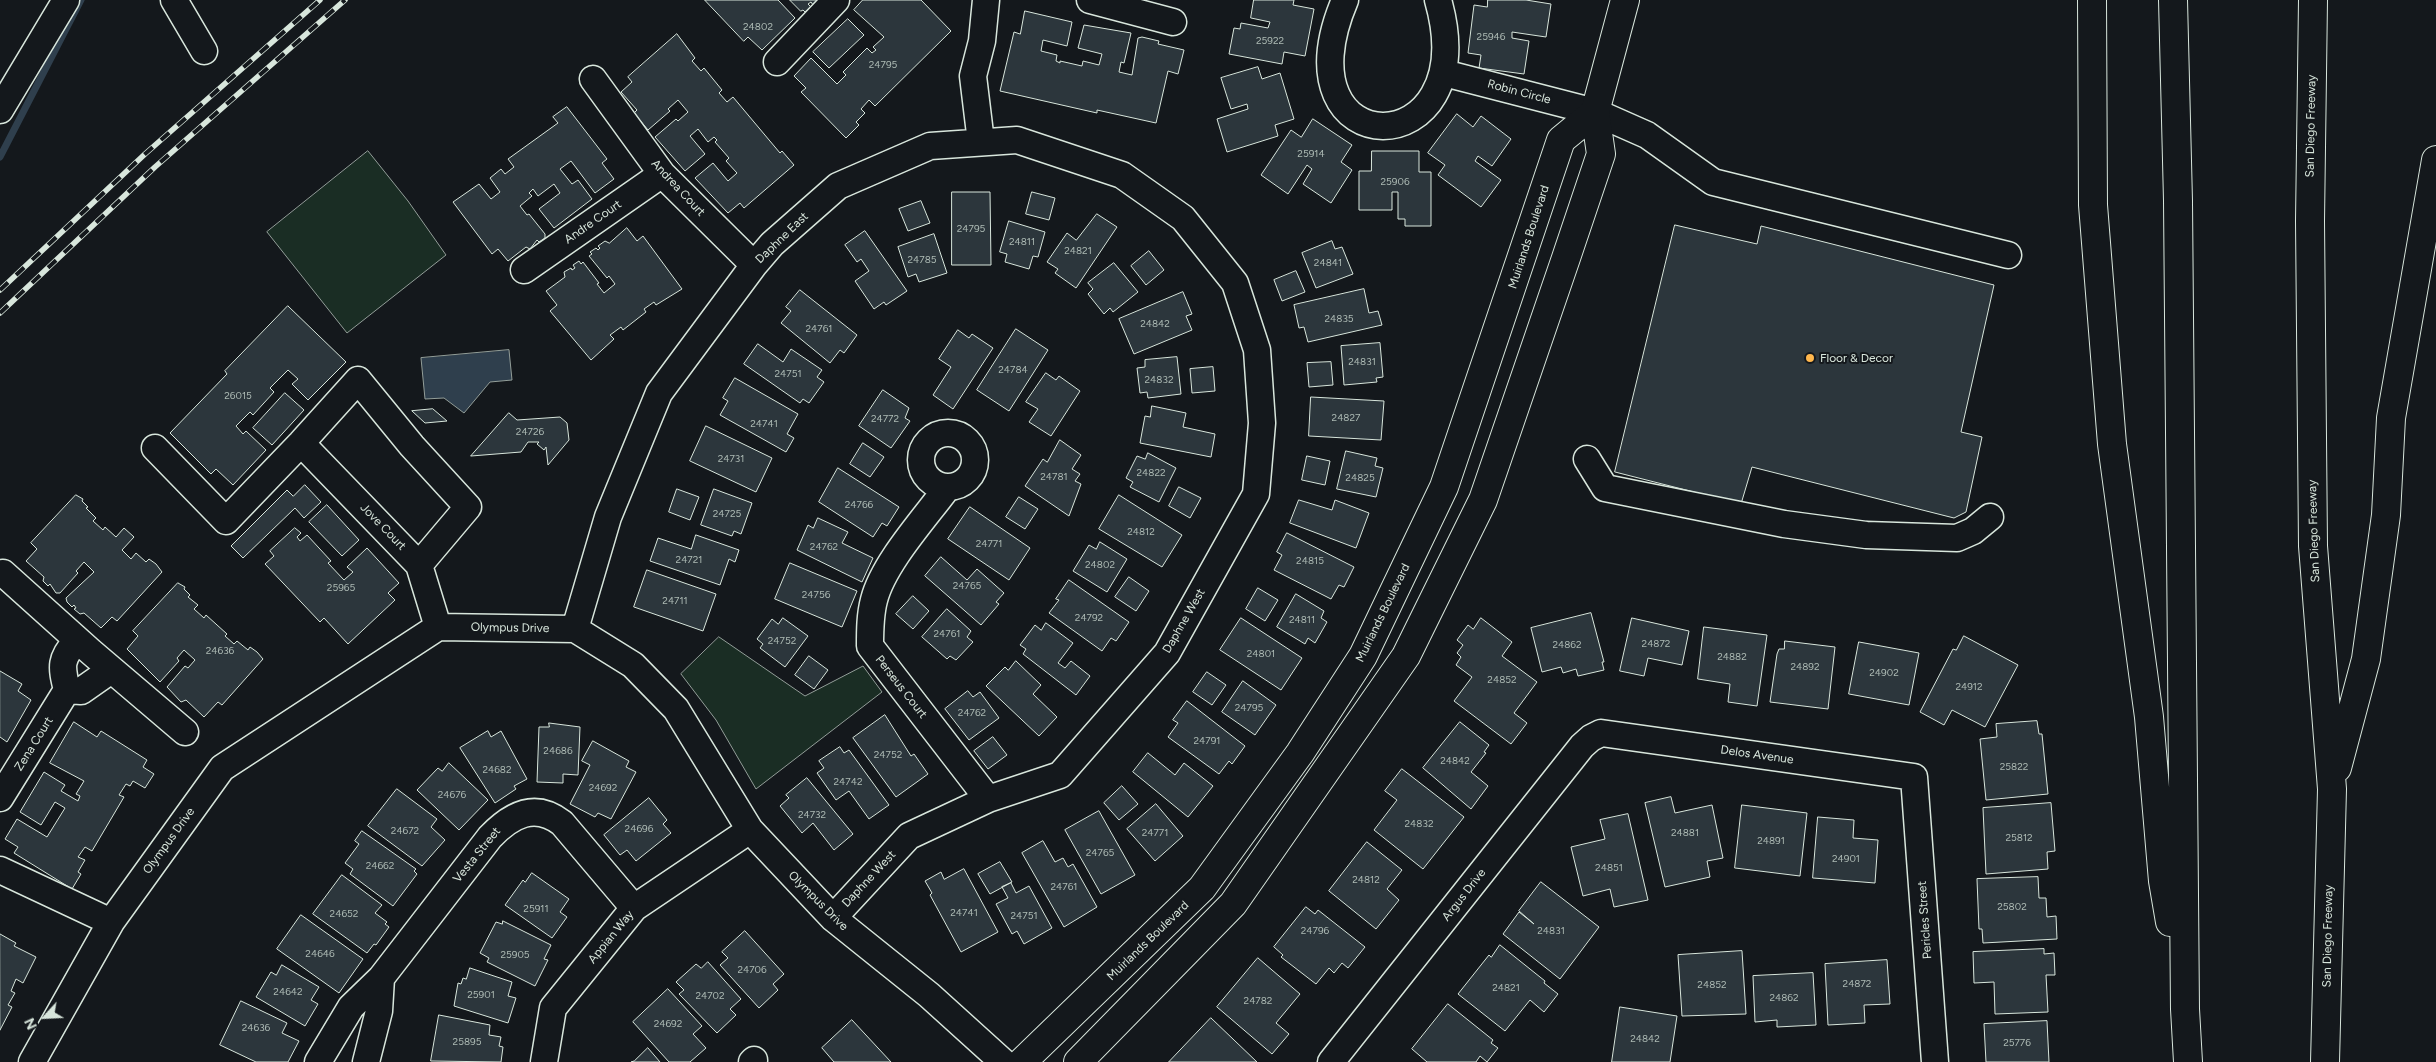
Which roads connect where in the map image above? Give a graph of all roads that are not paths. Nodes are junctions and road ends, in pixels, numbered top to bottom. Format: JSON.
{"nodes":[{"id":1,"x":66,"y":0,"type":"edge"},
{"id":2,"x":174,"y":0,"type":"edge"},
{"id":3,"x":836,"y":0,"type":"edge"},
{"id":4,"x":986,"y":0,"type":"edge"},
{"id":5,"x":1090,"y":0,"type":"edge"},
{"id":6,"x":1345,"y":0,"type":"edge"},
{"id":7,"x":1438,"y":0,"type":"edge"},
{"id":8,"x":1625,"y":0,"type":"edge"},
{"id":9,"x":2092,"y":0,"type":"edge"},
{"id":10,"x":2173,"y":0,"type":"edge"},
{"id":11,"x":2313,"y":0,"type":"edge"},
{"id":12,"x":1173,"y":22,"type":"dead end"},
{"id":13,"x":204,"y":51,"type":"dead end"},
{"id":14,"x":777,"y":62,"type":"dead end"},
{"id":15,"x":1444,"y":72,"type":"junction"},
{"id":16,"x":593,"y":79,"type":"dead end"},
{"id":17,"x":0,"y":110,"type":"edge"},
{"id":18,"x":1595,"y":112,"type":"junction"},
{"id":19,"x":981,"y":142,"type":"junction"},
{"id":20,"x":2436,"y":160,"type":"edge"},
{"id":21,"x":662,"y":174,"type":"junction"},
{"id":22,"x":1183,"y":218,"type":"joint"},
{"id":23,"x":2008,"y":255,"type":"dead end"},
{"id":24,"x":754,"y":265,"type":"junction"},
{"id":25,"x":524,"y":270,"type":"dead end"},
{"id":26,"x":302,"y":443,"type":"junction"},
{"id":27,"x":155,"y":448,"type":"dead end"},
{"id":28,"x":1588,"y":459,"type":"dead end"},
{"id":29,"x":947,"y":488,"type":"dead end"},
{"id":30,"x":1990,"y":517,"type":"dead end"},
{"id":31,"x":419,"y":565,"type":"junction"},
{"id":32,"x":3,"y":574,"type":"dead end"},
{"id":33,"x":438,"y":627,"type":"junction"},
{"id":34,"x":575,"y":629,"type":"junction"},
{"id":35,"x":76,"y":640,"type":"junction"},
{"id":36,"x":112,"y":670,"type":"junction"},
{"id":37,"x":67,"y":690,"type":"junction"},
{"id":38,"x":185,"y":732,"type":"dead end"},
{"id":39,"x":1601,"y":733,"type":"joint"},
{"id":40,"x":1914,"y":777,"type":"joint"},
{"id":41,"x":2332,"y":789,"type":"junction"},
{"id":42,"x":0,"y":798,"type":"edge"},
{"id":43,"x":988,"y":799,"type":"junction"},
{"id":44,"x":750,"y":830,"type":"junction"},
{"id":45,"x":0,"y":870,"type":"edge"},
{"id":46,"x":634,"y":908,"type":"junction"},
{"id":47,"x":833,"y":918,"type":"junction"},
{"id":48,"x":111,"y":922,"type":"junction"},
{"id":49,"x":381,"y":978,"type":"junction"},
{"id":50,"x":2184,"y":1010,"type":"junction"},
{"id":51,"x":32,"y":1062,"type":"edge"},
{"id":52,"x":318,"y":1062,"type":"edge"},
{"id":53,"x":366,"y":1062,"type":"edge"},
{"id":54,"x":544,"y":1062,"type":"edge"},
{"id":55,"x":1003,"y":1062,"type":"edge"},
{"id":56,"x":1022,"y":1062,"type":"edge"},
{"id":57,"x":1078,"y":1062,"type":"edge"},
{"id":58,"x":1331,"y":1062,"type":"edge"},
{"id":59,"x":1935,"y":1062,"type":"edge"},
{"id":60,"x":2188,"y":1062,"type":"edge"},
{"id":61,"x":2325,"y":1062,"type":"edge"}],
"edges":[{"from":1,"to":17,"type":"street"},
{"from":2,"to":13,"type":"street"},
{"from":3,"to":14,"type":"street"},
{"from":4,"to":19,"type":"street"},
{"from":5,"to":12,"type":"street"},
{"from":6,"to":15,"type":"street"},
{"from":7,"to":15,"type":"street"},
{"from":8,"to":18,"type":"main road"},
{"from":9,"to":50,"type":"main road"},
{"from":10,"to":50,"type":"main road"},
{"from":11,"to":41,"type":"main road","name":"San Diego Freeway"},
{"from":15,"to":18,"type":"street","name":"Robin Circle"},
{"from":16,"to":21,"type":"street","name":"Andrea Court"},
{"from":18,"to":23,"type":"street","name":"Robin Circle"},
{"from":18,"to":56,"type":"main road","name":"Muirlands Boulevard"},
{"from":18,"to":57,"type":"main road"},
{"from":19,"to":22,"type":"street","name":"Daphne East"},
{"from":19,"to":24,"type":"street","name":"Daphne East"},
{"from":20,"to":41,"type":"main road"},
{"from":21,"to":24,"type":"street","name":"Andrea Court"},
{"from":21,"to":25,"type":"street","name":"Andre Court"},
{"from":22,"to":43,"type":"street","name":"Daphne West"},
{"from":24,"to":34,"type":"street","name":"Daphne East"},
{"from":26,"to":27,"type":"street"},
{"from":26,"to":31,"type":"street","name":"Jove Court"},
{"from":26,"to":31,"type":"street"},
{"from":28,"to":30,"type":"street"},
{"from":29,"to":43,"type":"street","name":"Perseus Court"},
{"from":31,"to":33,"type":"street","name":"Jove Court"},
{"from":32,"to":35,"type":"street"},
{"from":33,"to":34,"type":"street","name":"Olympus Drive"},
{"from":33,"to":48,"type":"street","name":"Olympus Drive"},
{"from":34,"to":44,"type":"street","name":"Olympus Drive"},
{"from":35,"to":36,"type":"street"},
{"from":35,"to":37,"type":"street"},
{"from":36,"to":37,"type":"street"},
{"from":36,"to":38,"type":"street"},
{"from":37,"to":42,"type":"street","name":"Zena Court"},
{"from":39,"to":40,"type":"street","name":"Delos Avenue"},
{"from":39,"to":58,"type":"street","name":"Argus Drive"},
{"from":40,"to":59,"type":"street","name":"Pericles Street"},
{"from":41,"to":61,"type":"main road","name":"San Diego Freeway"},
{"from":43,"to":47,"type":"street","name":"Daphne West"},
{"from":44,"to":46,"type":"street","name":"Appian Way"},
{"from":44,"to":47,"type":"street","name":"Olympus Drive"},
{"from":45,"to":48,"type":"street"},
{"from":46,"to":49,"type":"street","name":"Vesta Street"},
{"from":46,"to":54,"type":"street","name":"Appian Way"},
{"from":47,"to":55,"type":"street","name":"Olympus Drive"},
{"from":48,"to":51,"type":"street","name":"Olympus Drive"},
{"from":49,"to":52,"type":"street","name":"Vesta Street"},
{"from":49,"to":53,"type":"street"},
{"from":50,"to":60,"type":"main road"}]}
